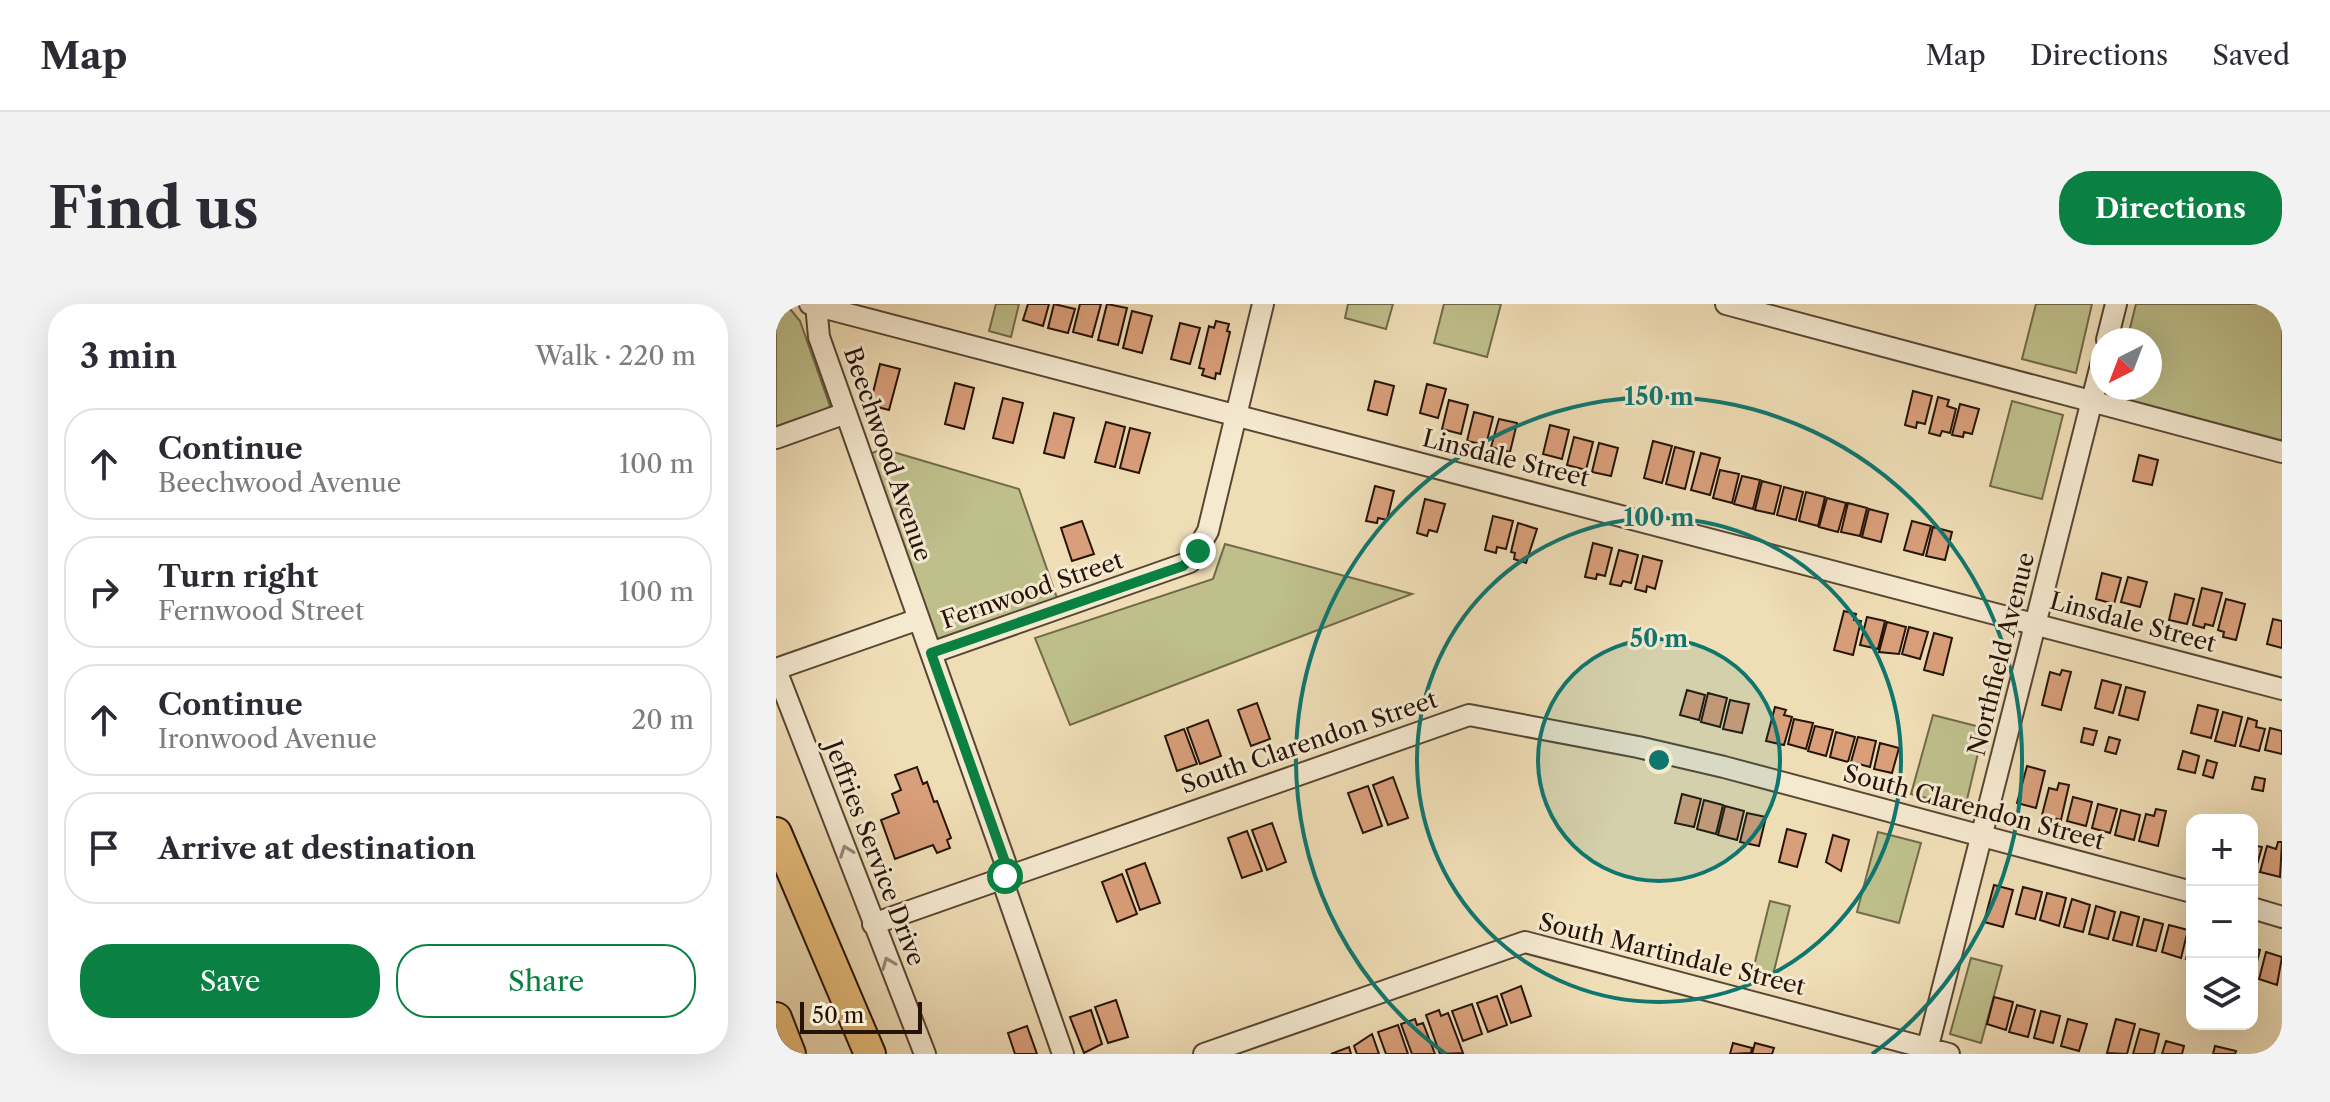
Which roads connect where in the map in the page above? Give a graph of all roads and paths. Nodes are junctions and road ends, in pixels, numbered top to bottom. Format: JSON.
{"nodes":[{"id":1,"x":1263,"y":304,"type":"edge"},
{"id":2,"x":1726,"y":304,"type":"edge"},
{"id":3,"x":2116,"y":304,"type":"edge"},
{"id":4,"x":814,"y":305,"type":"edge"},
{"id":5,"x":2110,"y":328,"type":"edge"},
{"id":6,"x":2092,"y":401,"type":"junction"},
{"id":7,"x":846,"y":413,"type":"junction"},
{"id":8,"x":1234,"y":416,"type":"junction"},
{"id":9,"x":776,"y":438,"type":"edge"},
{"id":10,"x":2282,"y":452,"type":"edge"},
{"id":11,"x":919,"y":619,"type":"junction"},
{"id":12,"x":2036,"y":623,"type":"junction"},
{"id":13,"x":931,"y":653,"type":"junction"},
{"id":14,"x":776,"y":669,"type":"edge"},
{"id":15,"x":2282,"y":689,"type":"edge"},
{"id":16,"x":776,"y":833,"type":"edge"},
{"id":17,"x":1982,"y":836,"type":"junction"},
{"id":18,"x":776,"y":871,"type":"edge"},
{"id":19,"x":1005,"y":876,"type":"junction"},
{"id":20,"x":2186,"y":890,"type":"edge"},
{"id":21,"x":2258,"y":910,"type":"edge"},
{"id":22,"x":2282,"y":917,"type":"edge"},
{"id":23,"x":873,"y":924,"type":"junction"},
{"id":24,"x":776,"y":1018,"type":"edge"},
{"id":25,"x":1927,"y":1051,"type":"edge"},
{"id":26,"x":790,"y":1054,"type":"edge"},
{"id":27,"x":847,"y":1054,"type":"edge"},
{"id":28,"x":870,"y":1054,"type":"edge"},
{"id":29,"x":925,"y":1054,"type":"edge"},
{"id":30,"x":1063,"y":1054,"type":"edge"},
{"id":31,"x":1204,"y":1054,"type":"edge"},
{"id":32,"x":1949,"y":1054,"type":"edge"}],
"edges":[{"from":1,"to":8,"type":"street","name":"Fernwood Street"},
{"from":2,"to":6,"type":"street"},
{"from":3,"to":5,"type":"street"},
{"from":4,"to":7,"type":"street","name":"Beechwood Avenue"},
{"from":4,"to":8,"type":"street","name":"Linsdale Street"},
{"from":6,"to":10,"type":"street"},
{"from":6,"to":12,"type":"street","name":"Northfield Avenue"},
{"from":7,"to":9,"type":"street"},
{"from":7,"to":11,"type":"street","name":"Beechwood Avenue"},
{"from":8,"to":12,"type":"street","name":"Linsdale Street"},
{"from":8,"to":13,"type":"street","name":"Fernwood Street"},
{"from":11,"to":13,"type":"street","name":"Beechwood Avenue"},
{"from":11,"to":14,"type":"street","name":"Fernwood Street"},
{"from":12,"to":15,"type":"street","name":"Linsdale Street"},
{"from":12,"to":17,"type":"street","name":"Northfield Avenue"},
{"from":13,"to":19,"type":"street"},
{"from":23,"to":14,"type":"street","name":"Jeffries Service Drive","one_way":true},
{"from":16,"to":28,"type":"highway"},
{"from":17,"to":19,"type":"street","name":"South Clarendon Street"},
{"from":17,"to":20,"type":"street","name":"South Clarendon Street"},
{"from":17,"to":25,"type":"street","name":"Northfield Avenue"},
{"from":18,"to":27,"type":"highway"},
{"from":19,"to":23,"type":"street","name":"South Clarendon Street"},
{"from":19,"to":30,"type":"street"},
{"from":21,"to":22,"type":"street"},
{"from":29,"to":23,"type":"street","name":"Jeffries Service Drive","one_way":true},
{"from":24,"to":26,"type":"highway"},
{"from":25,"to":31,"type":"street","name":"South Martindale Street"},
{"from":25,"to":32,"type":"street","name":"South Martindale Street"}]}
